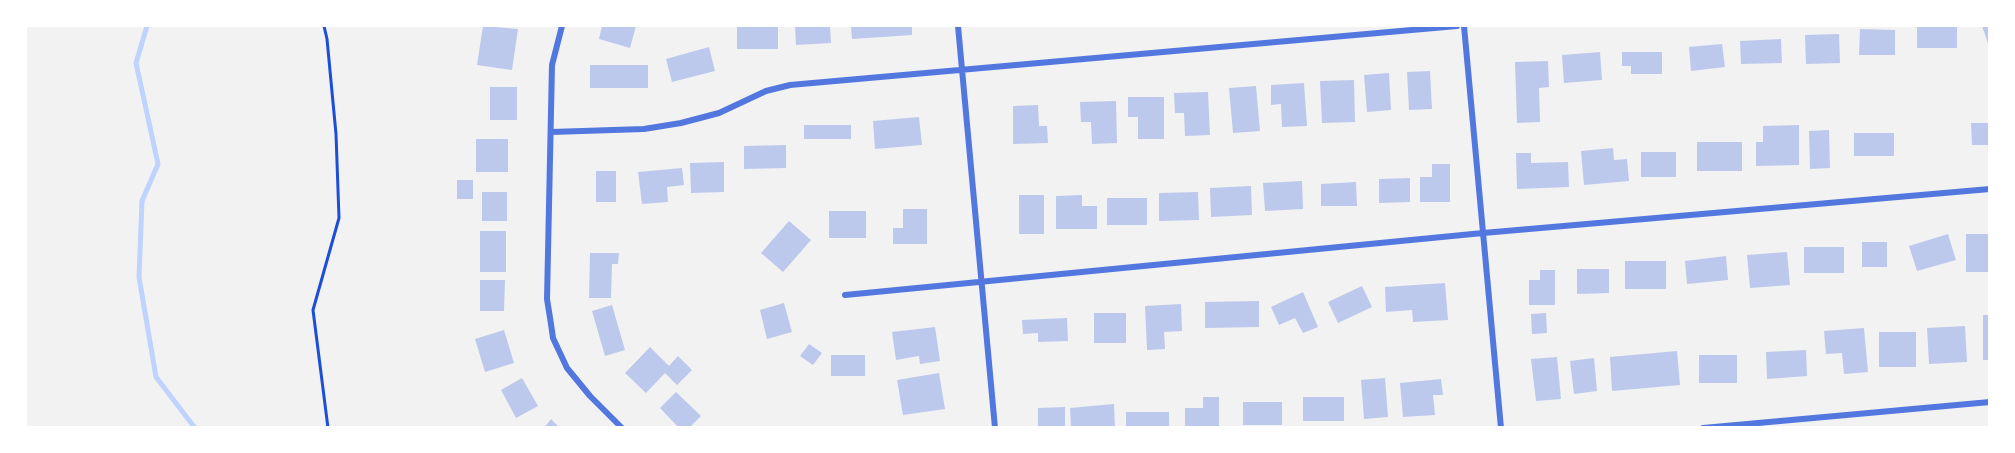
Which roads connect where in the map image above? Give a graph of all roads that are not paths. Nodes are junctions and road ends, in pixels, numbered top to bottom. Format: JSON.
{"nodes":[{"id":1,"x":562,"y":26,"type":"edge"},
{"id":2,"x":958,"y":26,"type":"edge"},
{"id":3,"x":1457,"y":26,"type":"edge"},
{"id":4,"x":1464,"y":26,"type":"edge"},
{"id":5,"x":962,"y":71,"type":"junction"},
{"id":6,"x":552,"y":132,"type":"junction"},
{"id":7,"x":1989,"y":189,"type":"edge"},
{"id":8,"x":1483,"y":233,"type":"junction"},
{"id":9,"x":982,"y":282,"type":"junction"},
{"id":10,"x":845,"y":295,"type":"dead end"},
{"id":11,"x":1989,"y":402,"type":"edge"},
{"id":12,"x":622,"y":428,"type":"edge"},
{"id":13,"x":995,"y":428,"type":"edge"},
{"id":14,"x":1501,"y":428,"type":"edge"},
{"id":15,"x":1703,"y":428,"type":"edge"}],
"edges":[{"from":1,"to":6,"type":"street"},
{"from":2,"to":5,"type":"street"},
{"from":3,"to":5,"type":"street"},
{"from":4,"to":8,"type":"street"},
{"from":5,"to":6,"type":"street"},
{"from":5,"to":9,"type":"street"},
{"from":6,"to":12,"type":"street"},
{"from":7,"to":8,"type":"street"},
{"from":8,"to":9,"type":"street"},
{"from":8,"to":14,"type":"street"},
{"from":9,"to":10,"type":"street"},
{"from":9,"to":13,"type":"street"},
{"from":11,"to":15,"type":"street"}]}
